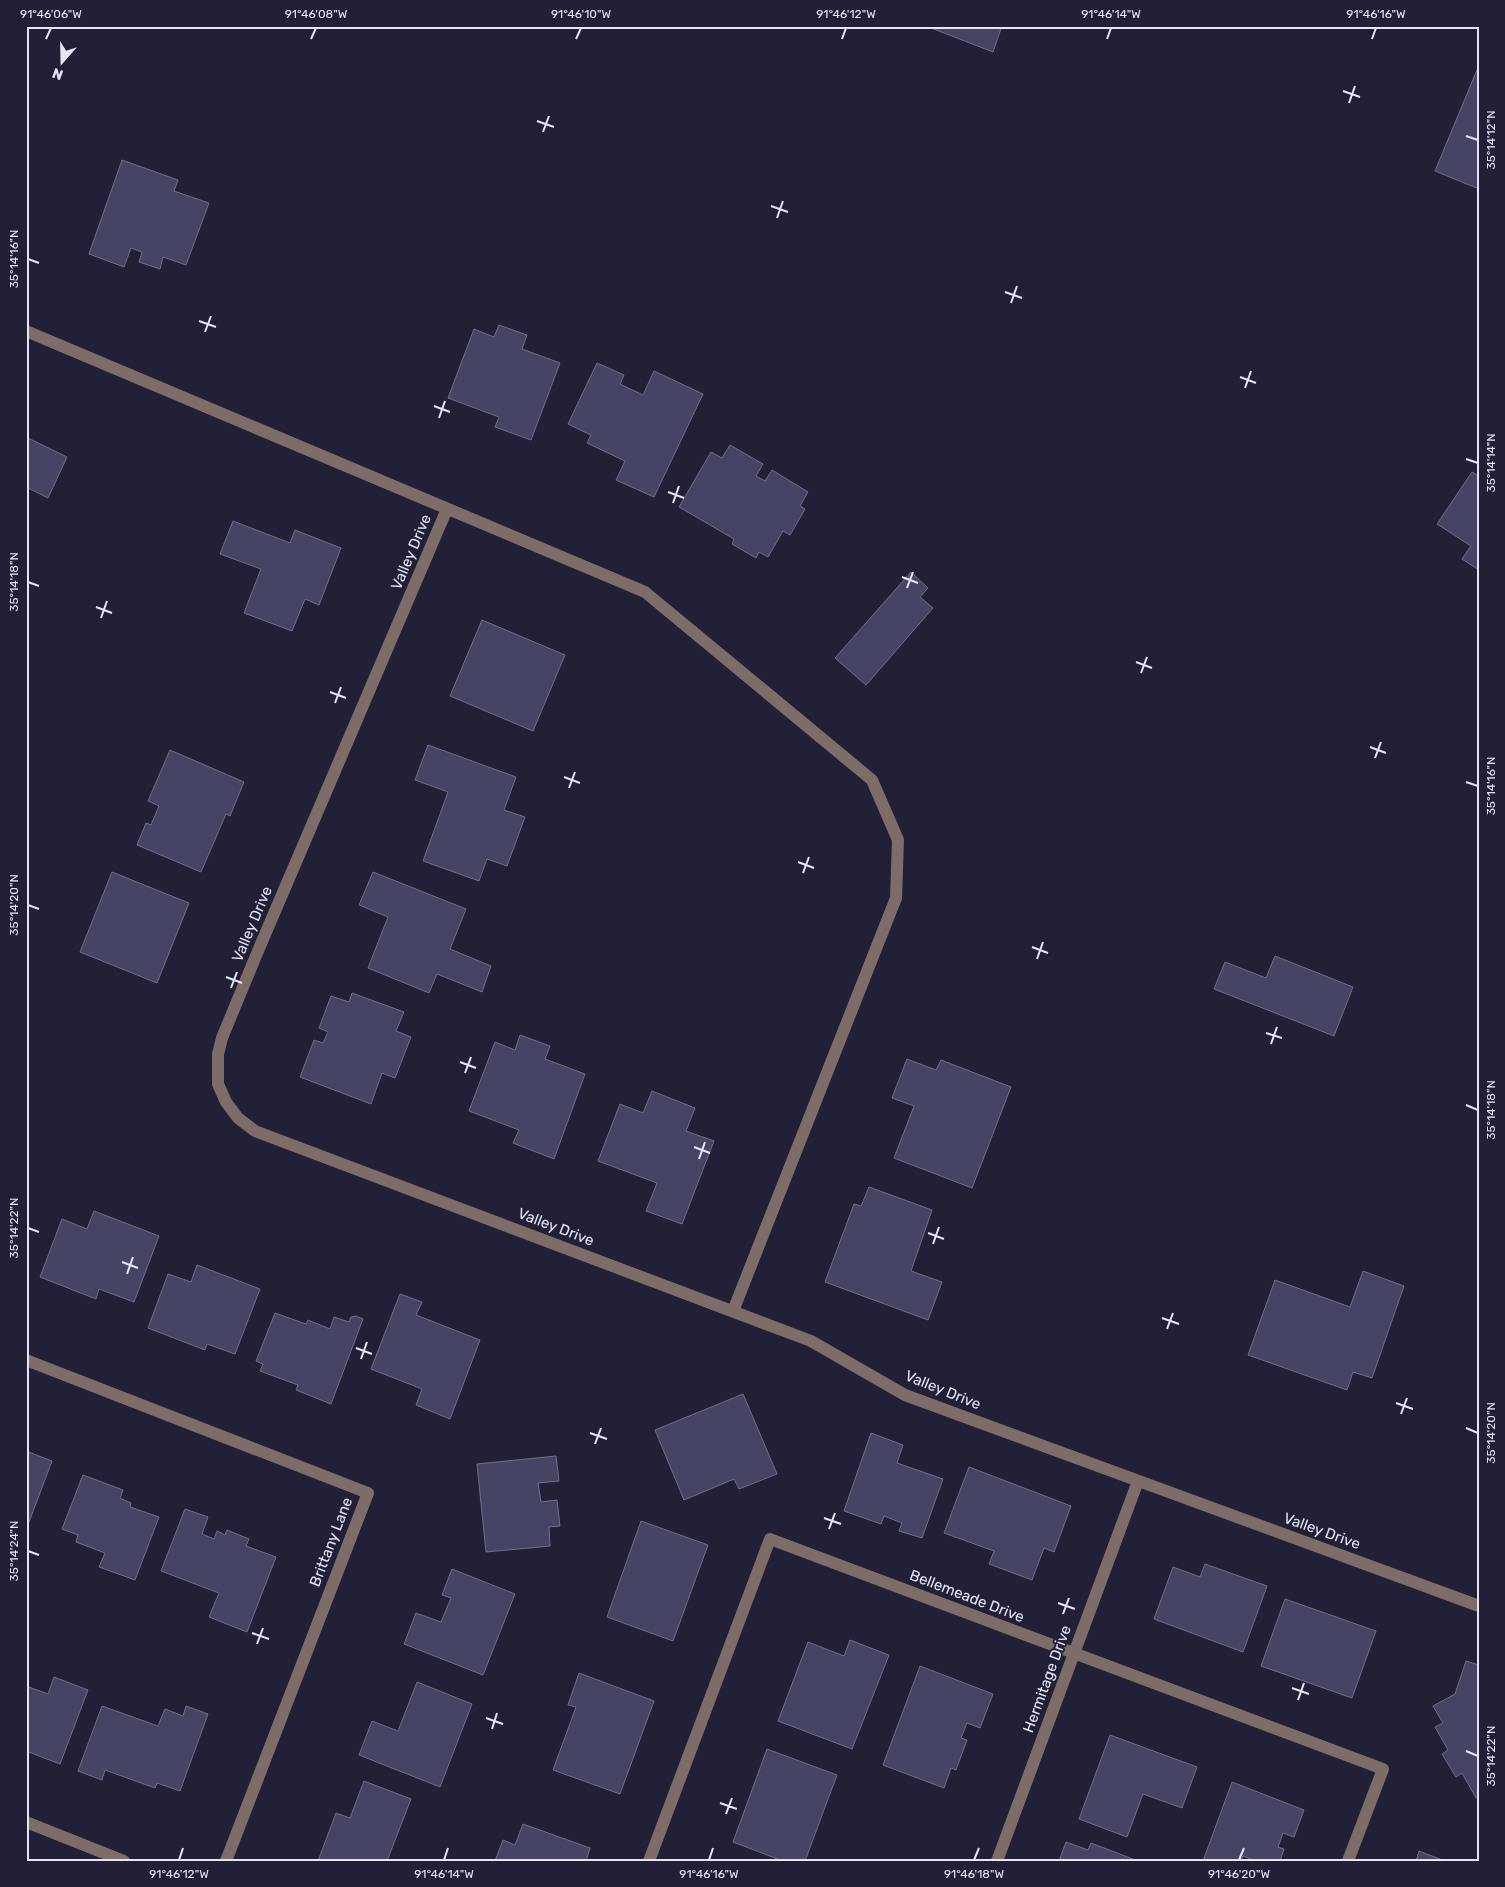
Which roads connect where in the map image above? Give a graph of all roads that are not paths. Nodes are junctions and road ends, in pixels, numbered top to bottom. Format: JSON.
{"nodes":[{"id":1,"x":26,"y":331,"type":"edge"},
{"id":2,"x":447,"y":509,"type":"junction"},
{"id":3,"x":733,"y":1311,"type":"junction"},
{"id":4,"x":26,"y":1360,"type":"edge"},
{"id":5,"x":1138,"y":1481,"type":"junction"},
{"id":6,"x":1479,"y":1606,"type":"edge"},
{"id":7,"x":1074,"y":1653,"type":"junction"},
{"id":8,"x":26,"y":1822,"type":"edge"},
{"id":9,"x":124,"y":1861,"type":"edge"},
{"id":10,"x":226,"y":1861,"type":"edge"},
{"id":11,"x":649,"y":1861,"type":"edge"},
{"id":12,"x":996,"y":1861,"type":"edge"},
{"id":13,"x":1348,"y":1861,"type":"edge"}],
"edges":[{"from":1,"to":2,"type":"street"},
{"from":2,"to":3,"type":"street"},
{"from":2,"to":3,"type":"street","name":"Valley Drive"},
{"from":3,"to":5,"type":"street","name":"Valley Drive"},
{"from":4,"to":10,"type":"street","name":"Brittany Lane"},
{"from":5,"to":6,"type":"street","name":"Valley Drive"},
{"from":5,"to":7,"type":"street","name":"Hermitage Drive"},
{"from":7,"to":11,"type":"street","name":"Bellemeade Drive"},
{"from":7,"to":12,"type":"street","name":"Hermitage Drive"},
{"from":7,"to":13,"type":"street","name":"Bellemeade Drive"},
{"from":8,"to":9,"type":"street"}]}
